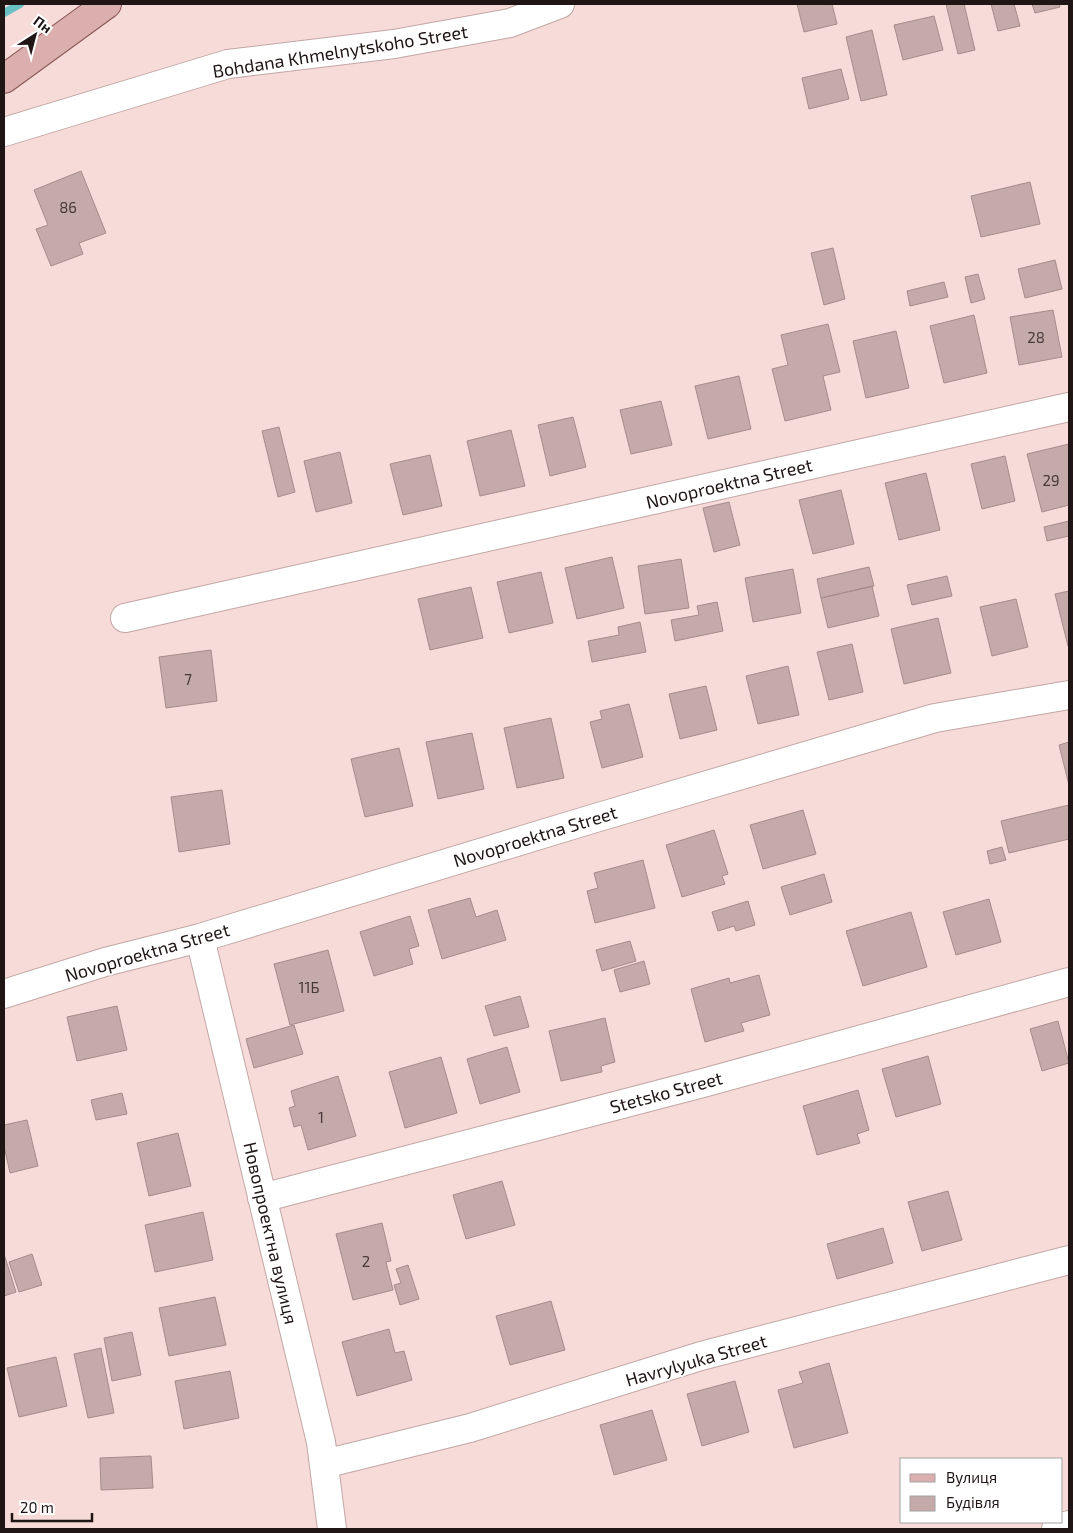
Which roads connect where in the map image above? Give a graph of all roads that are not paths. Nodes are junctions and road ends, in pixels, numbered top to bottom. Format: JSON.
{"nodes":[{"id":1,"x":107,"y":4,"type":"edge"},
{"id":2,"x":560,"y":4,"type":"edge"},
{"id":3,"x":4,"y":79,"type":"edge"},
{"id":4,"x":4,"y":132,"type":"edge"},
{"id":5,"x":1069,"y":407,"type":"edge"},
{"id":6,"x":125,"y":618,"type":"dead end"},
{"id":7,"x":1069,"y":695,"type":"edge"},
{"id":8,"x":200,"y":938,"type":"junction"},
{"id":9,"x":1069,"y":982,"type":"edge"},
{"id":10,"x":4,"y":994,"type":"edge"},
{"id":11,"x":262,"y":1198,"type":"junction"},
{"id":12,"x":1069,"y":1260,"type":"edge"},
{"id":13,"x":324,"y":1464,"type":"junction"},
{"id":14,"x":1069,"y":1525,"type":"edge"},
{"id":15,"x":332,"y":1529,"type":"edge"},
{"id":16,"x":1056,"y":1529,"type":"edge"}],
"edges":[{"from":1,"to":3,"type":"main road"},
{"from":2,"to":4,"type":"street","name":"Bohdana Khmelnytskoho Street"},
{"from":5,"to":6,"type":"street","name":"Novoproektna Street"},
{"from":7,"to":8,"type":"street","name":"Novoproektna Street"},
{"from":8,"to":10,"type":"street","name":"Novoproektna Street"},
{"from":8,"to":11,"type":"street","name":"Новопроектна вулиця"},
{"from":9,"to":11,"type":"street","name":"Stetsko Street"},
{"from":11,"to":13,"type":"street","name":"Новопроектна вулиця"},
{"from":12,"to":13,"type":"street","name":"Havrylyuka Street"},
{"from":13,"to":15,"type":"street","name":"Новопроектна вулиця"},
{"from":14,"to":16,"type":"street"}]}
